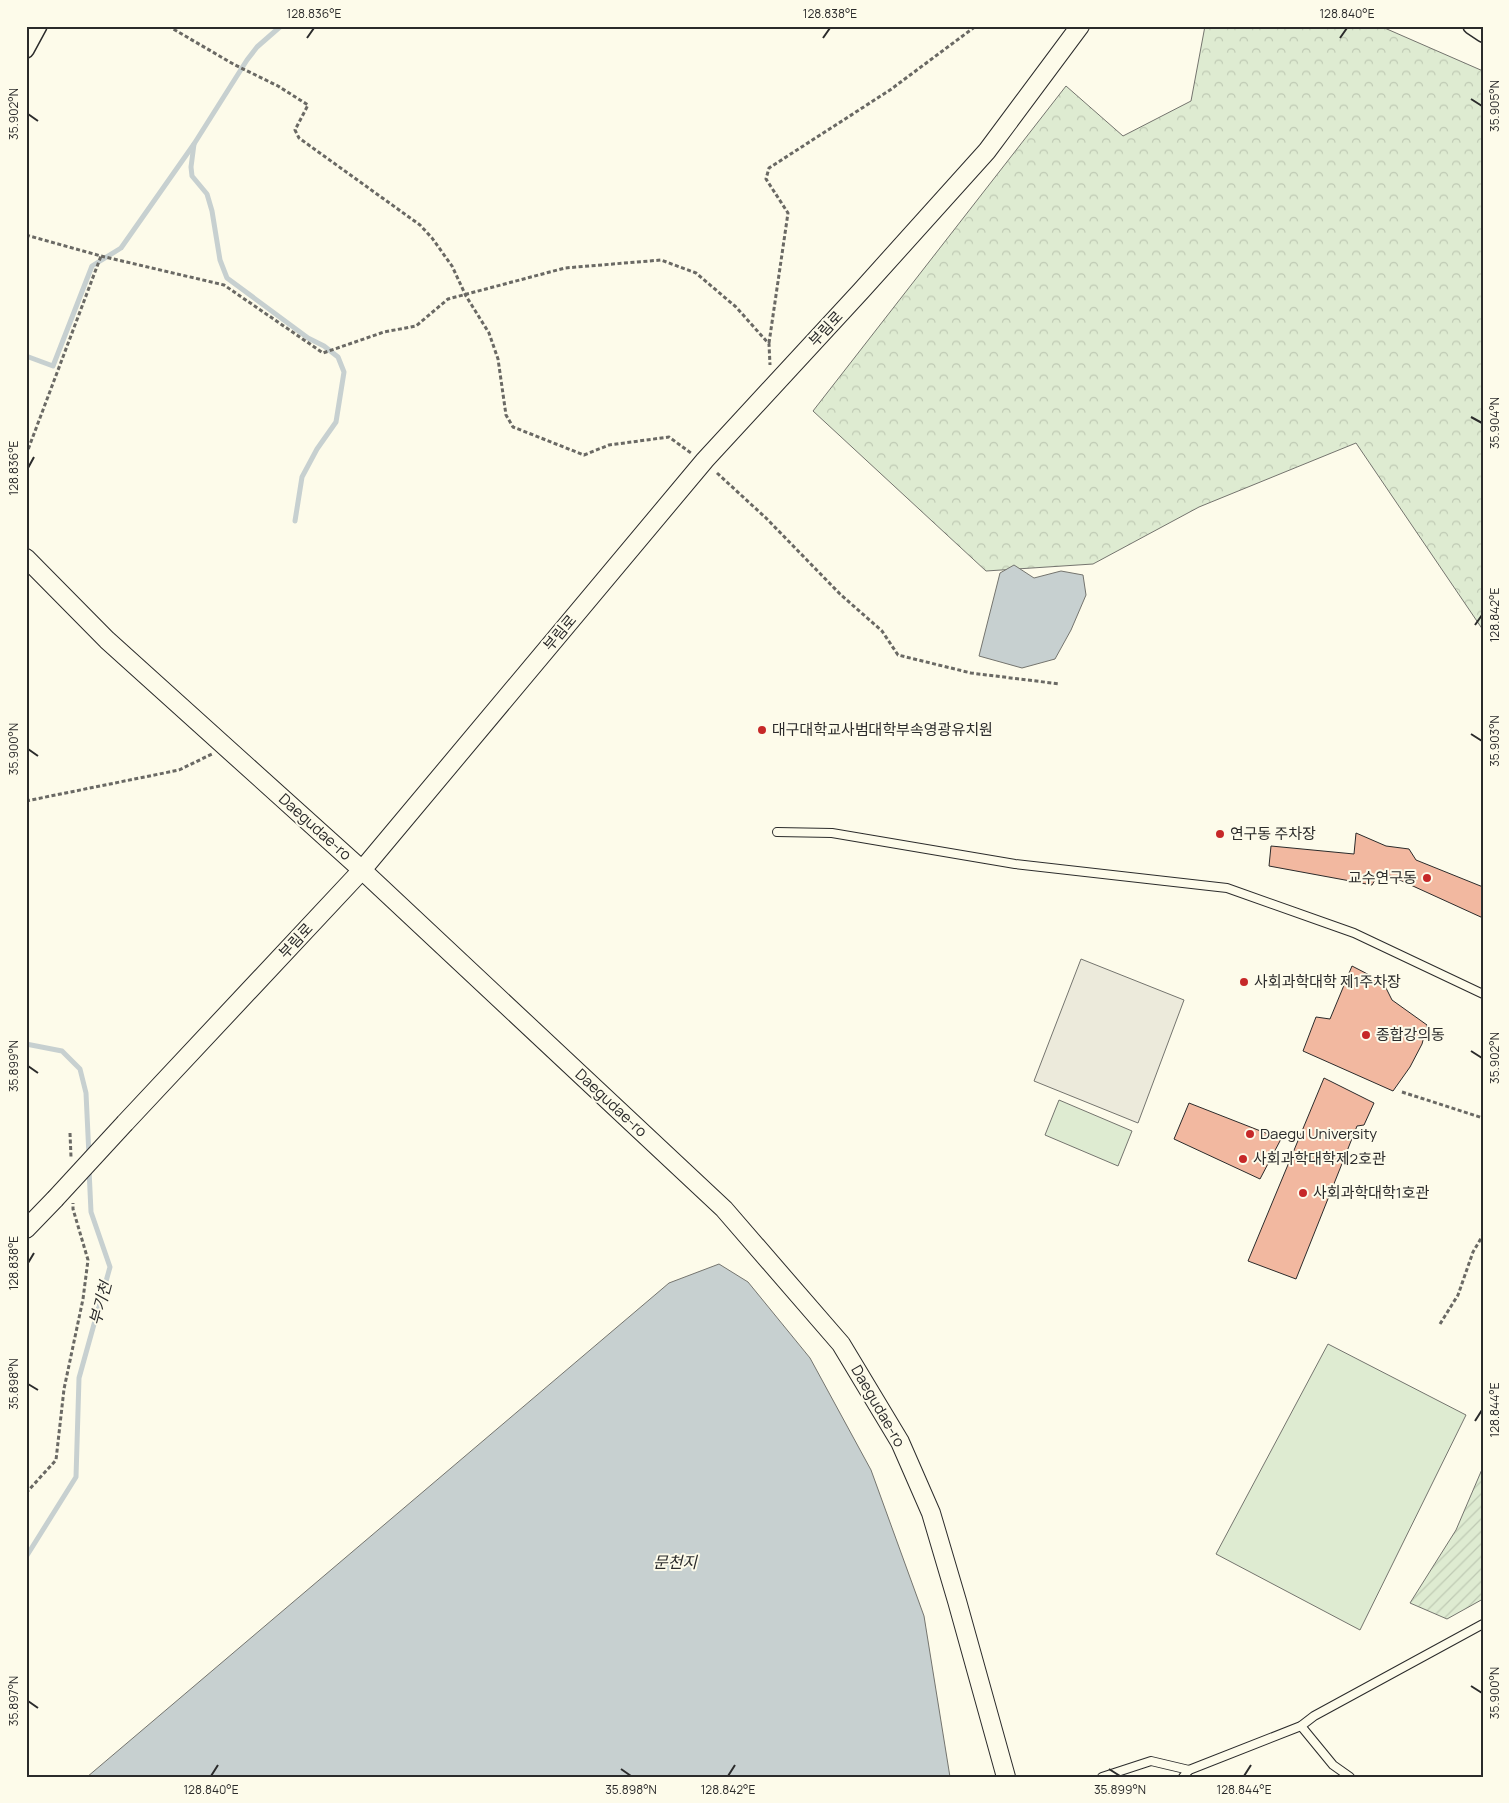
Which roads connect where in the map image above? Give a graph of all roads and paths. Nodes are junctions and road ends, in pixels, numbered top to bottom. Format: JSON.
{"nodes":[{"id":1,"x":39,"y":26,"type":"edge"},
{"id":2,"x":168,"y":26,"type":"edge"},
{"id":3,"x":976,"y":26,"type":"edge"},
{"id":4,"x":1080,"y":26,"type":"edge"},
{"id":5,"x":1471,"y":26,"type":"edge"},
{"id":6,"x":1483,"y":34,"type":"edge"},
{"id":7,"x":26,"y":50,"type":"edge"},
{"id":8,"x":26,"y":235,"type":"edge"},
{"id":9,"x":101,"y":256,"type":"junction"},
{"id":10,"x":466,"y":296,"type":"junction"},
{"id":11,"x":769,"y":344,"type":"junction"},
{"id":12,"x":771,"y":388,"type":"junction"},
{"id":13,"x":692,"y":453,"type":"dead end"},
{"id":14,"x":26,"y":455,"type":"edge"},
{"id":15,"x":717,"y":473,"type":"dead end"},
{"id":16,"x":26,"y":558,"type":"edge"},
{"id":17,"x":1060,"y":684,"type":"dead end"},
{"id":18,"x":226,"y":747,"type":"junction"},
{"id":19,"x":26,"y":801,"type":"edge"},
{"id":20,"x":777,"y":832,"type":"dead end"},
{"id":21,"x":362,"y":870,"type":"junction"},
{"id":22,"x":1483,"y":994,"type":"edge"},
{"id":23,"x":1402,"y":1092,"type":"dead end"},
{"id":24,"x":1483,"y":1118,"type":"edge"},
{"id":25,"x":70,"y":1133,"type":"dead end"},
{"id":26,"x":71,"y":1161,"type":"dead end"},
{"id":27,"x":73,"y":1200,"type":"dead end"},
{"id":28,"x":26,"y":1229,"type":"edge"},
{"id":29,"x":1483,"y":1235,"type":"edge"},
{"id":30,"x":1440,"y":1324,"type":"dead end"},
{"id":31,"x":26,"y":1494,"type":"edge"},
{"id":32,"x":1483,"y":1624,"type":"edge"},
{"id":33,"x":1301,"y":1726,"type":"junction"},
{"id":34,"x":1189,"y":1770,"type":"junction"},
{"id":35,"x":1006,"y":1777,"type":"edge"},
{"id":36,"x":1102,"y":1777,"type":"edge"},
{"id":37,"x":1183,"y":1777,"type":"edge"},
{"id":38,"x":1350,"y":1777,"type":"edge"}],
"edges":[{"from":1,"to":7,"type":"street"},
{"from":2,"to":10,"type":"path"},
{"from":3,"to":11,"type":"path"},
{"from":4,"to":12,"type":"street","name":"부림로"},
{"from":5,"to":6,"type":"street"},
{"from":8,"to":9,"type":"path"},
{"from":9,"to":10,"type":"path"},
{"from":9,"to":14,"type":"path"},
{"from":10,"to":11,"type":"path"},
{"from":10,"to":13,"type":"path"},
{"from":11,"to":12,"type":"path"},
{"from":12,"to":21,"type":"street","name":"부림로"},
{"from":15,"to":17,"type":"path"},
{"from":16,"to":18,"type":"street","name":"Daegudae-ro"},
{"from":18,"to":19,"type":"path"},
{"from":18,"to":21,"type":"street","name":"Daegudae-ro"},
{"from":20,"to":22,"type":"lane"},
{"from":21,"to":28,"type":"street","name":"부림로","bridge":true},
{"from":21,"to":35,"type":"street","name":"Daegudae-ro"},
{"from":23,"to":24,"type":"path"},
{"from":25,"to":26,"type":"path"},
{"from":27,"to":31,"type":"path"},
{"from":29,"to":30,"type":"path"},
{"from":32,"to":33,"type":"lane"},
{"from":33,"to":34,"type":"lane"},
{"from":33,"to":38,"type":"lane"},
{"from":34,"to":36,"type":"lane"},
{"from":34,"to":37,"type":"lane"}]}
